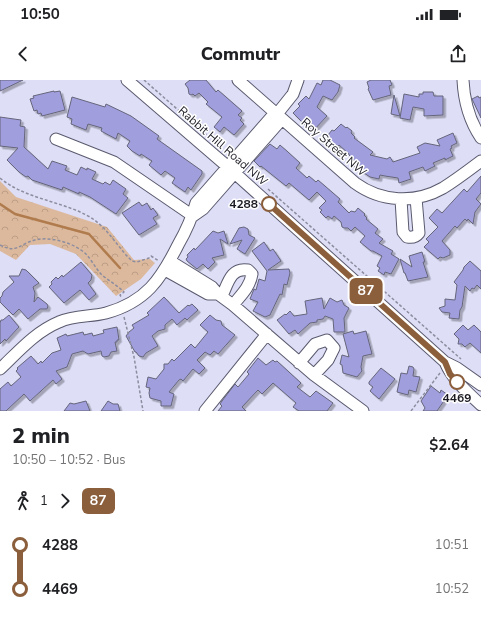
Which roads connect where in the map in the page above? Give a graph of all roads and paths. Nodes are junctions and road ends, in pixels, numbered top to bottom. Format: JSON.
{"nodes":[{"id":1,"x":127,"y":80,"type":"edge"},
{"id":2,"x":144,"y":80,"type":"edge"},
{"id":3,"x":238,"y":80,"type":"edge"},
{"id":4,"x":298,"y":80,"type":"edge"},
{"id":5,"x":463,"y":80,"type":"edge"},
{"id":6,"x":278,"y":115,"type":"junction"},
{"id":7,"x":56,"y":138,"type":"dead end"},
{"id":8,"x":210,"y":138,"type":"dead end"},
{"id":9,"x":481,"y":138,"type":"edge"},
{"id":10,"x":481,"y":161,"type":"edge"},
{"id":11,"x":232,"y":170,"type":"junction"},
{"id":12,"x":0,"y":178,"type":"edge"},
{"id":13,"x":264,"y":186,"type":"dead end"},
{"id":14,"x":416,"y":198,"type":"junction"},
{"id":15,"x":400,"y":199,"type":"junction"},
{"id":16,"x":193,"y":216,"type":"junction"},
{"id":17,"x":0,"y":244,"type":"edge"},
{"id":18,"x":168,"y":266,"type":"junction"},
{"id":19,"x":220,"y":295,"type":"junction"},
{"id":20,"x":233,"y":305,"type":"junction"},
{"id":21,"x":122,"y":307,"type":"junction"},
{"id":22,"x":267,"y":334,"type":"junction"},
{"id":23,"x":462,"y":360,"type":"dead end"},
{"id":24,"x":445,"y":362,"type":"junction"},
{"id":25,"x":299,"y":363,"type":"junction"},
{"id":26,"x":0,"y":369,"type":"edge"},
{"id":27,"x":314,"y":375,"type":"junction"},
{"id":28,"x":481,"y":385,"type":"edge"},
{"id":29,"x":481,"y":404,"type":"edge"},
{"id":30,"x":143,"y":411,"type":"edge"},
{"id":31,"x":205,"y":411,"type":"edge"},
{"id":32,"x":363,"y":411,"type":"edge"},
{"id":33,"x":412,"y":411,"type":"edge"}],
"edges":[{"from":1,"to":11,"type":"street","name":"Rabbit Hill Road NW"},
{"from":2,"to":8,"type":"path"},
{"from":3,"to":6,"type":"street","name":"Roy Street NW"},
{"from":4,"to":6,"type":"street"},
{"from":5,"to":9,"type":"street"},
{"from":6,"to":11,"type":"street"},
{"from":6,"to":15,"type":"street","name":"Roy Street NW"},
{"from":7,"to":16,"type":"street"},
{"from":10,"to":14,"type":"street","name":"Roy Street NW"},
{"from":11,"to":16,"type":"street"},
{"from":11,"to":24,"type":"street","name":"Rabbit Hill Road NW"},
{"from":12,"to":18,"type":"path"},
{"from":13,"to":23,"type":"path"},
{"from":14,"to":15,"type":"street","name":"Roy Street NW"},
{"from":14,"to":15,"type":"street"},
{"from":16,"to":18,"type":"street"},
{"from":17,"to":21,"type":"path"},
{"from":18,"to":19,"type":"street"},
{"from":18,"to":21,"type":"street"},
{"from":19,"to":20,"type":"street"},
{"from":19,"to":20,"type":"street"},
{"from":20,"to":22,"type":"street"},
{"from":21,"to":26,"type":"street"},
{"from":21,"to":30,"type":"path"},
{"from":22,"to":25,"type":"street"},
{"from":22,"to":31,"type":"street"},
{"from":24,"to":28,"type":"street","name":"Rabbit Hill Road NW"},
{"from":24,"to":29,"type":"street","name":"Rabbit Hill Road NW"},
{"from":24,"to":33,"type":"path"},
{"from":25,"to":27,"type":"street"},
{"from":25,"to":27,"type":"street"},
{"from":27,"to":32,"type":"street"}]}
